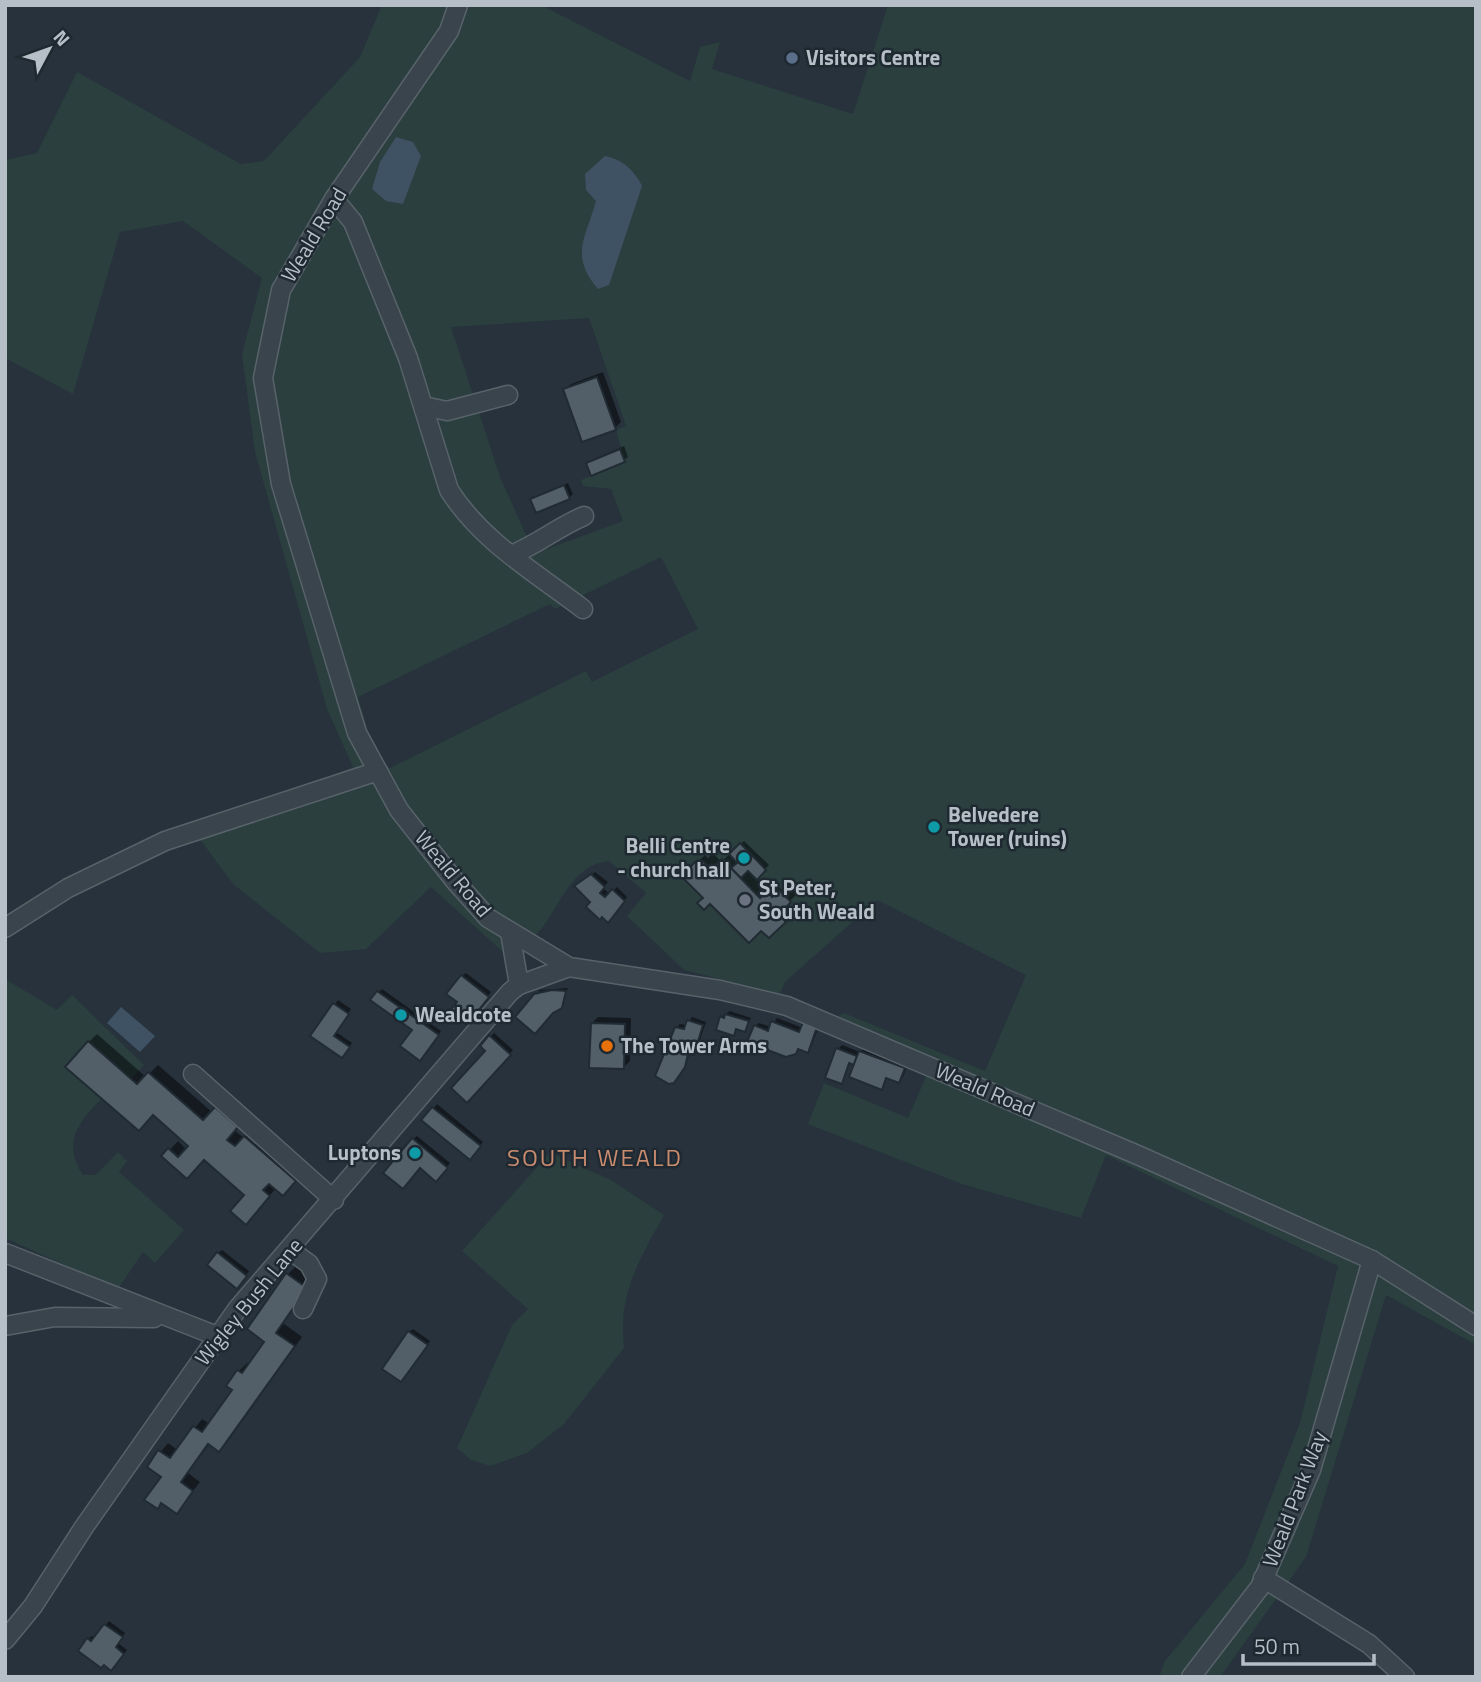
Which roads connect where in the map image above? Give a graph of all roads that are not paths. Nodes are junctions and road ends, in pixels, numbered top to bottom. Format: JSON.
{"nodes":[{"id":1,"x":458,"y":5,"type":"edge"},
{"id":2,"x":334,"y":199,"type":"junction"},
{"id":3,"x":508,"y":395,"type":"dead end"},
{"id":4,"x":423,"y":406,"type":"junction"},
{"id":5,"x":584,"y":516,"type":"dead end"},
{"id":6,"x":510,"y":555,"type":"junction"},
{"id":7,"x":583,"y":609,"type":"dead end"},
{"id":8,"x":378,"y":771,"type":"junction"},
{"id":9,"x":5,"y":928,"type":"edge"},
{"id":10,"x":510,"y":932,"type":"junction"},
{"id":11,"x":569,"y":967,"type":"junction"},
{"id":12,"x":519,"y":985,"type":"junction"},
{"id":13,"x":193,"y":1074,"type":"dead end"},
{"id":14,"x":334,"y":1199,"type":"junction"},
{"id":15,"x":290,"y":1250,"type":"junction"},
{"id":16,"x":5,"y":1253,"type":"edge"},
{"id":17,"x":1372,"y":1261,"type":"junction"},
{"id":18,"x":303,"y":1309,"type":"dead end"},
{"id":19,"x":168,"y":1318,"type":"junction"},
{"id":20,"x":5,"y":1326,"type":"edge"},
{"id":21,"x":1476,"y":1326,"type":"edge"},
{"id":22,"x":217,"y":1336,"type":"junction"},
{"id":23,"x":1263,"y":1578,"type":"junction"},
{"id":24,"x":5,"y":1640,"type":"edge"},
{"id":25,"x":1191,"y":1677,"type":"edge"},
{"id":26,"x":1405,"y":1677,"type":"edge"}],
"edges":[{"from":1,"to":2,"type":"street","name":"Weald Road"},
{"from":2,"to":4,"type":"street"},
{"from":2,"to":8,"type":"street","name":"Weald Road"},
{"from":3,"to":4,"type":"street"},
{"from":4,"to":6,"type":"street"},
{"from":5,"to":6,"type":"street"},
{"from":6,"to":7,"type":"street"},
{"from":8,"to":9,"type":"street"},
{"from":8,"to":10,"type":"street","name":"Weald Road"},
{"from":10,"to":11,"type":"street","name":"Weald Road"},
{"from":10,"to":12,"type":"street"},
{"from":11,"to":12,"type":"street","name":"Wigley Bush Lane"},
{"from":11,"to":17,"type":"street","name":"Weald Road"},
{"from":12,"to":14,"type":"street","name":"Wigley Bush Lane"},
{"from":13,"to":14,"type":"street"},
{"from":14,"to":15,"type":"street","name":"Wigley Bush Lane"},
{"from":15,"to":18,"type":"street"},
{"from":15,"to":22,"type":"street","name":"Wigley Bush Lane"},
{"from":16,"to":19,"type":"street"},
{"from":17,"to":21,"type":"street","name":"Weald Road"},
{"from":17,"to":23,"type":"street","name":"Weald Park Way"},
{"from":19,"to":20,"type":"street"},
{"from":19,"to":22,"type":"street"},
{"from":22,"to":24,"type":"street","name":"Wigley Bush Lane"},
{"from":23,"to":25,"type":"street","name":"Weald Park Way"},
{"from":23,"to":26,"type":"street"}]}
